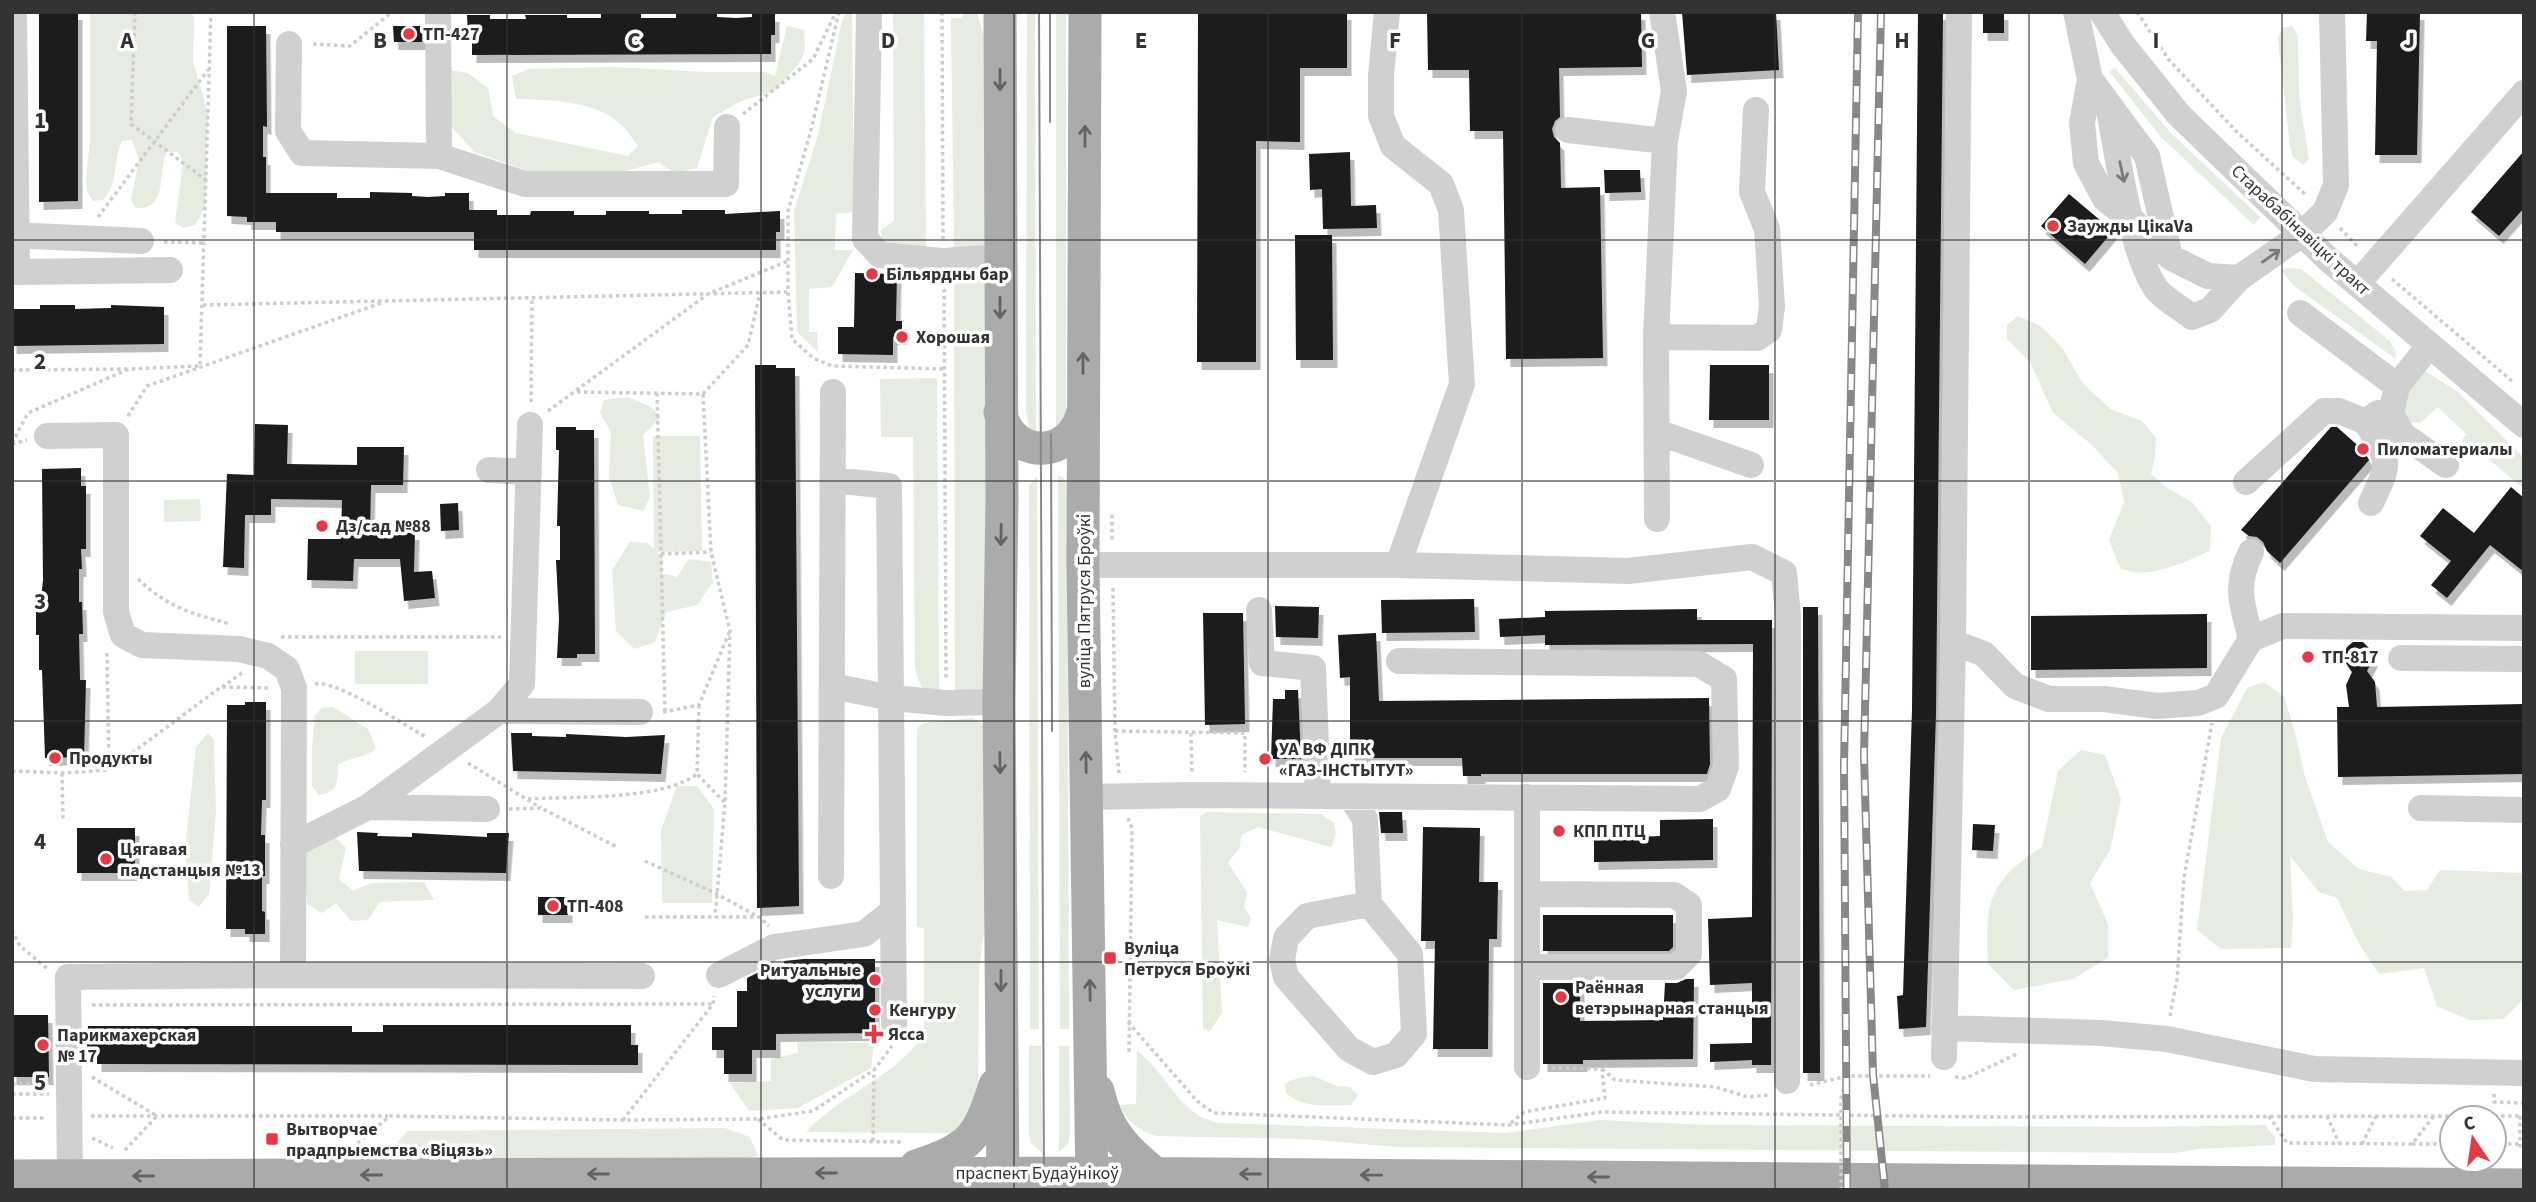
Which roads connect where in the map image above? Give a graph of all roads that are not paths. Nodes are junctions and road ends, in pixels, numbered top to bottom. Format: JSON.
{"nodes":[{"id":1,"x":14,"y":12,"type":"edge"},
{"id":2,"x":438,"y":12,"type":"edge"},
{"id":3,"x":869,"y":12,"type":"edge"},
{"id":4,"x":1000,"y":12,"type":"edge"},
{"id":5,"x":1085,"y":12,"type":"edge"},
{"id":6,"x":1387,"y":12,"type":"edge"},
{"id":7,"x":1662,"y":12,"type":"edge"},
{"id":8,"x":1959,"y":12,"type":"edge"},
{"id":9,"x":2076,"y":12,"type":"edge"},
{"id":10,"x":2102,"y":12,"type":"edge"},
{"id":11,"x":2332,"y":12,"type":"edge"},
{"id":12,"x":289,"y":44,"type":"road end"},
{"id":13,"x":2090,"y":79,"type":"junction"},
{"id":14,"x":2524,"y":93,"type":"edge"},
{"id":15,"x":2108,"y":105,"type":"junction"},
{"id":16,"x":1756,"y":110,"type":"dead end"},
{"id":17,"x":727,"y":127,"type":"road end"},
{"id":18,"x":1568,"y":130,"type":"dead end"},
{"id":19,"x":1665,"y":141,"type":"junction"},
{"id":20,"x":439,"y":156,"type":"junction"},
{"id":21,"x":2132,"y":220,"type":"junction"},
{"id":22,"x":14,"y":234,"type":"edge"},
{"id":23,"x":2302,"y":234,"type":"junction"},
{"id":24,"x":141,"y":241,"type":"road end"},
{"id":25,"x":999,"y":257,"type":"junction"},
{"id":26,"x":2170,"y":257,"type":"junction"},
{"id":27,"x":170,"y":270,"type":"dead end"},
{"id":28,"x":2239,"y":278,"type":"junction"},
{"id":29,"x":2357,"y":284,"type":"junction"},
{"id":30,"x":2300,"y":313,"type":"dead end"},
{"id":31,"x":1656,"y":337,"type":"junction"},
{"id":32,"x":2429,"y":346,"type":"junction"},
{"id":33,"x":2397,"y":386,"type":"junction"},
{"id":34,"x":833,"y":392,"type":"dead end"},
{"id":35,"x":1083,"y":411,"type":"junction"},
{"id":36,"x":1000,"y":412,"type":"junction"},
{"id":37,"x":2379,"y":418,"type":"junction"},
{"id":38,"x":530,"y":425,"type":"road end"},
{"id":39,"x":2524,"y":425,"type":"edge"},
{"id":40,"x":1657,"y":432,"type":"junction"},
{"id":41,"x":47,"y":436,"type":"dead end"},
{"id":42,"x":1751,"y":465,"type":"dead end"},
{"id":43,"x":2446,"y":465,"type":"dead end"},
{"id":44,"x":489,"y":470,"type":"dead end"},
{"id":45,"x":529,"y":471,"type":"junction"},
{"id":46,"x":833,"y":480,"type":"junction"},
{"id":47,"x":2246,"y":482,"type":"dead end"},
{"id":48,"x":1002,"y":500,"type":"junction"},
{"id":49,"x":2371,"y":503,"type":"dead end"},
{"id":50,"x":1098,"y":507,"type":"junction"},
{"id":51,"x":1657,"y":519,"type":"dead end"},
{"id":52,"x":2250,"y":552,"type":"dead end"},
{"id":53,"x":1098,"y":565,"type":"junction"},
{"id":54,"x":1398,"y":565,"type":"junction"},
{"id":55,"x":1259,"y":610,"type":"dead end"},
{"id":56,"x":2524,"y":628,"type":"edge"},
{"id":57,"x":2252,"y":639,"type":"junction"},
{"id":58,"x":1953,"y":642,"type":"junction"},
{"id":59,"x":2401,"y":658,"type":"dead end"},
{"id":60,"x":2524,"y":659,"type":"edge"},
{"id":61,"x":1399,"y":661,"type":"dead end"},
{"id":62,"x":832,"y":686,"type":"junction"},
{"id":63,"x":892,"y":698,"type":"junction"},
{"id":64,"x":999,"y":702,"type":"junction"},
{"id":65,"x":499,"y":711,"type":"junction"},
{"id":66,"x":652,"y":712,"type":"road end"},
{"id":67,"x":1318,"y":796,"type":"junction"},
{"id":68,"x":1350,"y":796,"type":"junction"},
{"id":69,"x":1086,"y":797,"type":"junction"},
{"id":70,"x":1527,"y":797,"type":"junction"},
{"id":71,"x":368,"y":807,"type":"junction"},
{"id":72,"x":2421,"y":808,"type":"dead end"},
{"id":73,"x":487,"y":809,"type":"road end"},
{"id":74,"x":2524,"y":810,"type":"edge"},
{"id":75,"x":293,"y":845,"type":"junction"},
{"id":76,"x":831,"y":876,"type":"dead end"},
{"id":77,"x":1527,"y":894,"type":"junction"},
{"id":78,"x":1368,"y":904,"type":"junction"},
{"id":79,"x":893,"y":911,"type":"junction"},
{"id":80,"x":1527,"y":967,"type":"junction"},
{"id":81,"x":293,"y":975,"type":"junction"},
{"id":82,"x":719,"y":975,"type":"road end"},
{"id":83,"x":642,"y":976,"type":"dead end"},
{"id":84,"x":1944,"y":1028,"type":"junction"},
{"id":85,"x":895,"y":1032,"type":"road end"},
{"id":86,"x":1091,"y":1058,"type":"junction"},
{"id":87,"x":1944,"y":1058,"type":"dead end"},
{"id":88,"x":1002,"y":1062,"type":"junction"},
{"id":89,"x":1527,"y":1067,"type":"road end"},
{"id":90,"x":2524,"y":1073,"type":"edge"},
{"id":91,"x":1789,"y":1087,"type":"road end"},
{"id":92,"x":898,"y":1157,"type":"junction"},
{"id":93,"x":1156,"y":1174,"type":"junction"},
{"id":94,"x":12,"y":1177,"type":"edge"},
{"id":95,"x":1092,"y":1181,"type":"edge"},
{"id":96,"x":524,"y":1182,"type":"edge"},
{"id":97,"x":1003,"y":1182,"type":"edge"},
{"id":98,"x":70,"y":1183,"type":"edge"},
{"id":99,"x":2038,"y":1185,"type":"edge"},
{"id":100,"x":2524,"y":1185,"type":"edge"},
{"id":101,"x":2097,"y":1186,"type":"edge"}],
"edges":[{"from":1,"to":22,"type":"street"},
{"from":2,"to":20,"type":"street"},
{"from":3,"to":25,"type":"street"},
{"from":4,"to":25,"type":"main road","one_way":true},
{"from":35,"to":5,"type":"main road","name":"вуліца Пятруся Броўкі","one_way":true},
{"from":6,"to":54,"type":"street"},
{"from":7,"to":19,"type":"street"},
{"from":8,"to":58,"type":"street"},
{"from":9,"to":13,"type":"street"},
{"from":10,"to":23,"type":"street","name":"Старабабінавіцкі тракт"},
{"from":11,"to":23,"type":"street"},
{"from":12,"to":20,"type":"street"},
{"from":13,"to":15,"type":"street"},
{"from":13,"to":21,"type":"street"},
{"from":14,"to":29,"type":"street"},
{"from":15,"to":21,"type":"street","one_way":true},
{"from":15,"to":26,"type":"street"},
{"from":16,"to":31,"type":"street"},
{"from":17,"to":20,"type":"street"},
{"from":18,"to":19,"type":"street"},
{"from":19,"to":31,"type":"street"},
{"from":21,"to":26,"type":"street"},
{"from":21,"to":28,"type":"street"},
{"from":22,"to":24,"type":"street"},
{"from":22,"to":27,"type":"street"},
{"from":28,"to":23,"type":"street","one_way":true},
{"from":23,"to":29,"type":"street","name":"Старабабінавіцкі тракт"},
{"from":25,"to":36,"type":"main road","one_way":true},
{"from":26,"to":28,"type":"street"},
{"from":29,"to":32,"type":"street","name":"Старабабінавіцкі тракт"},
{"from":30,"to":33,"type":"street"},
{"from":31,"to":40,"type":"street"},
{"from":32,"to":33,"type":"street"},
{"from":32,"to":39,"type":"street","name":"Старабабінавіцкі тракт"},
{"from":33,"to":37,"type":"street"},
{"from":34,"to":46,"type":"street"},
{"from":35,"to":36,"type":"main road"},
{"from":35,"to":50,"type":"main road","name":"вуліца Пятруся Броўкі"},
{"from":36,"to":48,"type":"main road"},
{"from":37,"to":43,"type":"street"},
{"from":37,"to":47,"type":"street"},
{"from":37,"to":49,"type":"street"},
{"from":38,"to":45,"type":"street"},
{"from":40,"to":42,"type":"street"},
{"from":40,"to":51,"type":"street"},
{"from":41,"to":75,"type":"street"},
{"from":44,"to":45,"type":"street"},
{"from":45,"to":65,"type":"street"},
{"from":46,"to":62,"type":"street"},
{"from":46,"to":63,"type":"street"},
{"from":48,"to":50,"type":"main road"},
{"from":48,"to":64,"type":"main road","one_way":true},
{"from":50,"to":53,"type":"main road","name":"вуліца Пятруся Броўкі"},
{"from":52,"to":57,"type":"street"},
{"from":53,"to":54,"type":"street"},
{"from":69,"to":53,"type":"main road","name":"вуліца Пятруся Броўкі","one_way":true},
{"from":54,"to":91,"type":"street"},
{"from":55,"to":67,"type":"street"},
{"from":56,"to":57,"type":"street"},
{"from":57,"to":58,"type":"street"},
{"from":58,"to":84,"type":"street"},
{"from":59,"to":60,"type":"street"},
{"from":61,"to":70,"type":"street"},
{"from":62,"to":63,"type":"street"},
{"from":62,"to":76,"type":"street"},
{"from":63,"to":64,"type":"street"},
{"from":63,"to":79,"type":"street"},
{"from":64,"to":88,"type":"main road","one_way":true},
{"from":65,"to":66,"type":"street"},
{"from":65,"to":71,"type":"street"},
{"from":67,"to":68,"type":"street"},
{"from":67,"to":69,"type":"street"},
{"from":68,"to":70,"type":"street"},
{"from":68,"to":78,"type":"street"},
{"from":86,"to":69,"type":"main road","name":"вуліца Пятруся Броўкі","one_way":true},
{"from":70,"to":77,"type":"street"},
{"from":71,"to":73,"type":"street"},
{"from":71,"to":75,"type":"street"},
{"from":72,"to":74,"type":"street"},
{"from":75,"to":81,"type":"street"},
{"from":77,"to":80,"type":"street"},
{"from":77,"to":80,"type":"street"},
{"from":78,"to":78,"type":"street"},
{"from":79,"to":82,"type":"street"},
{"from":79,"to":85,"type":"street"},
{"from":80,"to":89,"type":"street"},
{"from":81,"to":83,"type":"street"},
{"from":81,"to":98,"type":"street"},
{"from":84,"to":87,"type":"street"},
{"from":84,"to":90,"type":"street"},
{"from":86,"to":93,"type":"main road"},
{"from":86,"to":95,"type":"main road","name":"вуліца Пятруся Броўкі"},
{"from":88,"to":92,"type":"main road"},
{"from":88,"to":97,"type":"main road"},
{"from":92,"to":96,"type":"main road","name":"праспект Будаўнікоў","one_way":true},
{"from":92,"to":97,"type":"main road","name":"праспект Будаўнікоў"},
{"from":93,"to":95,"type":"main road","name":"праспект Будаўнікоў"},
{"from":99,"to":93,"type":"main road","name":"праспект Будаўнікоў","one_way":true},
{"from":94,"to":98,"type":"main road","name":"праспект Будаўнікоў"},
{"from":95,"to":97,"type":"main road","name":"праспект Будаўнікоў"},
{"from":96,"to":98,"type":"main road","name":"праспект Будаўнікоў","one_way":true},
{"from":99,"to":101,"type":"main road","name":"праспект Будаўнікоў"},
{"from":100,"to":101,"type":"main road","name":"праспект Будаўнікоў"}]}
